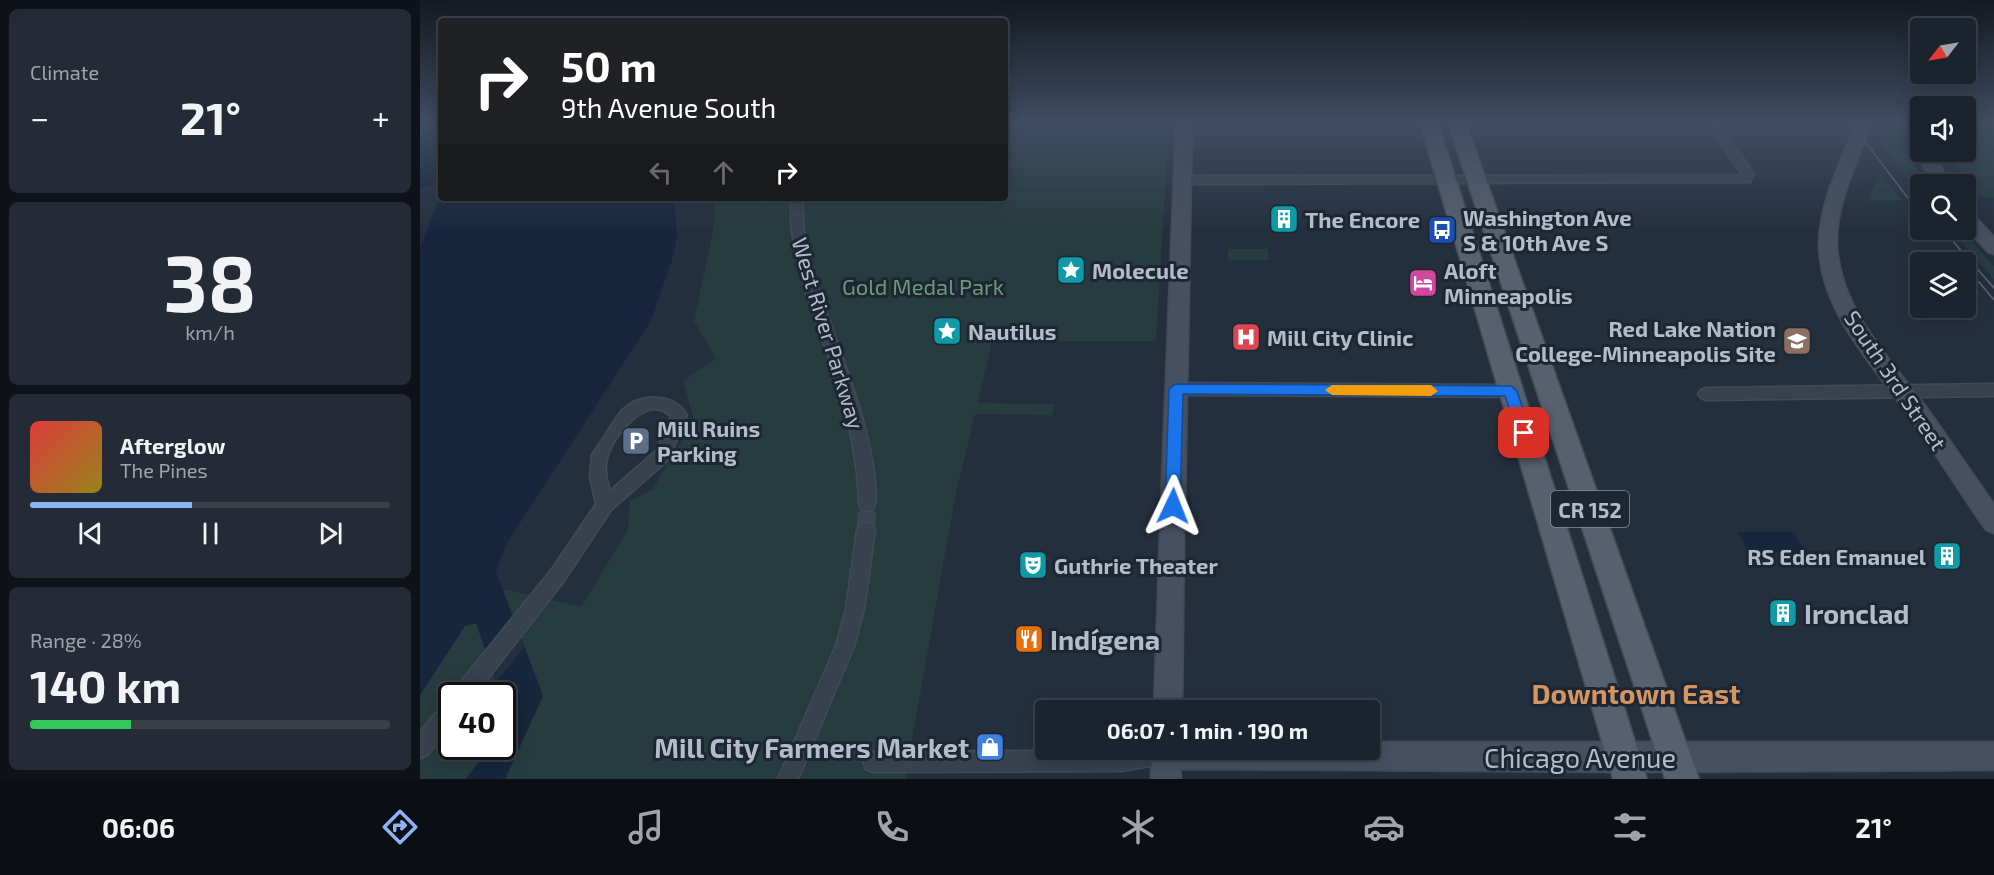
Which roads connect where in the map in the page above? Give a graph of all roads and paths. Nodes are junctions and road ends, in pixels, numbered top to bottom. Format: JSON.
{"nodes":[{"id":1,"x":1182,"y":159,"type":"edge"},
{"id":2,"x":1440,"y":159,"type":"edge"},
{"id":3,"x":1470,"y":159,"type":"edge"},
{"id":4,"x":1738,"y":159,"type":"edge"},
{"id":5,"x":1851,"y":159,"type":"edge"},
{"id":6,"x":1181,"y":180,"type":"junction"},
{"id":7,"x":1446,"y":180,"type":"junction"},
{"id":8,"x":1477,"y":180,"type":"junction"},
{"id":9,"x":797,"y":201,"type":"edge"},
{"id":10,"x":1976,"y":228,"type":"edge"},
{"id":11,"x":1994,"y":248,"type":"edge"},
{"id":12,"x":1176,"y":389,"type":"junction"},
{"id":13,"x":1994,"y":390,"type":"edge"},
{"id":14,"x":1511,"y":391,"type":"junction"},
{"id":15,"x":1902,"y":392,"type":"junction"},
{"id":16,"x":1706,"y":394,"type":"dead end"},
{"id":17,"x":867,"y":504,"type":"tunnel mouth"},
{"id":18,"x":605,"y":505,"type":"junction"},
{"id":19,"x":1173,"y":506,"type":"tunnel mouth"},
{"id":20,"x":1994,"y":523,"type":"edge"},
{"id":21,"x":866,"y":530,"type":"tunnel mouth"},
{"id":22,"x":1172,"y":534,"type":"tunnel mouth"},
{"id":23,"x":473,"y":682,"type":"edge"},
{"id":24,"x":1168,"y":700,"type":"edge"},
{"id":25,"x":438,"y":726,"type":"edge"},
{"id":26,"x":420,"y":748,"type":"edge"},
{"id":27,"x":1994,"y":756,"type":"edge"},
{"id":28,"x":1166,"y":761,"type":"edge"},
{"id":29,"x":873,"y":762,"type":"dead end"},
{"id":30,"x":1679,"y":768,"type":"edge"},
{"id":31,"x":1627,"y":769,"type":"edge"},
{"id":32,"x":788,"y":779,"type":"edge"}],
"edges":[{"from":1,"to":6,"type":"street"},
{"from":2,"to":7,"type":"main road","number":"CR 152"},
{"from":3,"to":8,"type":"main road","number":"CR 152"},
{"from":4,"to":8,"type":"street"},
{"from":5,"to":15,"type":"street","name":"South 3rd Street"},
{"from":6,"to":7,"type":"street"},
{"from":6,"to":12,"type":"street"},
{"from":7,"to":8,"type":"street"},
{"from":7,"to":14,"type":"main road","number":"CR 152"},
{"from":8,"to":30,"type":"main road","number":"CR 152"},
{"from":9,"to":17,"type":"street","name":"West River Parkway"},
{"from":10,"to":11,"type":"street"},
{"from":12,"to":14,"type":"street"},
{"from":12,"to":19,"type":"street"},
{"from":13,"to":15,"type":"street"},
{"from":14,"to":31,"type":"main road","number":"CR 152"},
{"from":15,"to":16,"type":"street"},
{"from":15,"to":20,"type":"street","name":"South 3rd Street"},
{"from":18,"to":18,"type":"street"},
{"from":18,"to":23,"type":"street"},
{"from":21,"to":32,"type":"street"},
{"from":22,"to":24,"type":"street"},
{"from":25,"to":26,"type":"street"},
{"from":27,"to":30,"type":"street","name":"Chicago Avenue"},
{"from":28,"to":29,"type":"street"},
{"from":28,"to":31,"type":"street","name":"Chicago Avenue"},
{"from":30,"to":31,"type":"street","name":"Chicago Avenue"}]}
